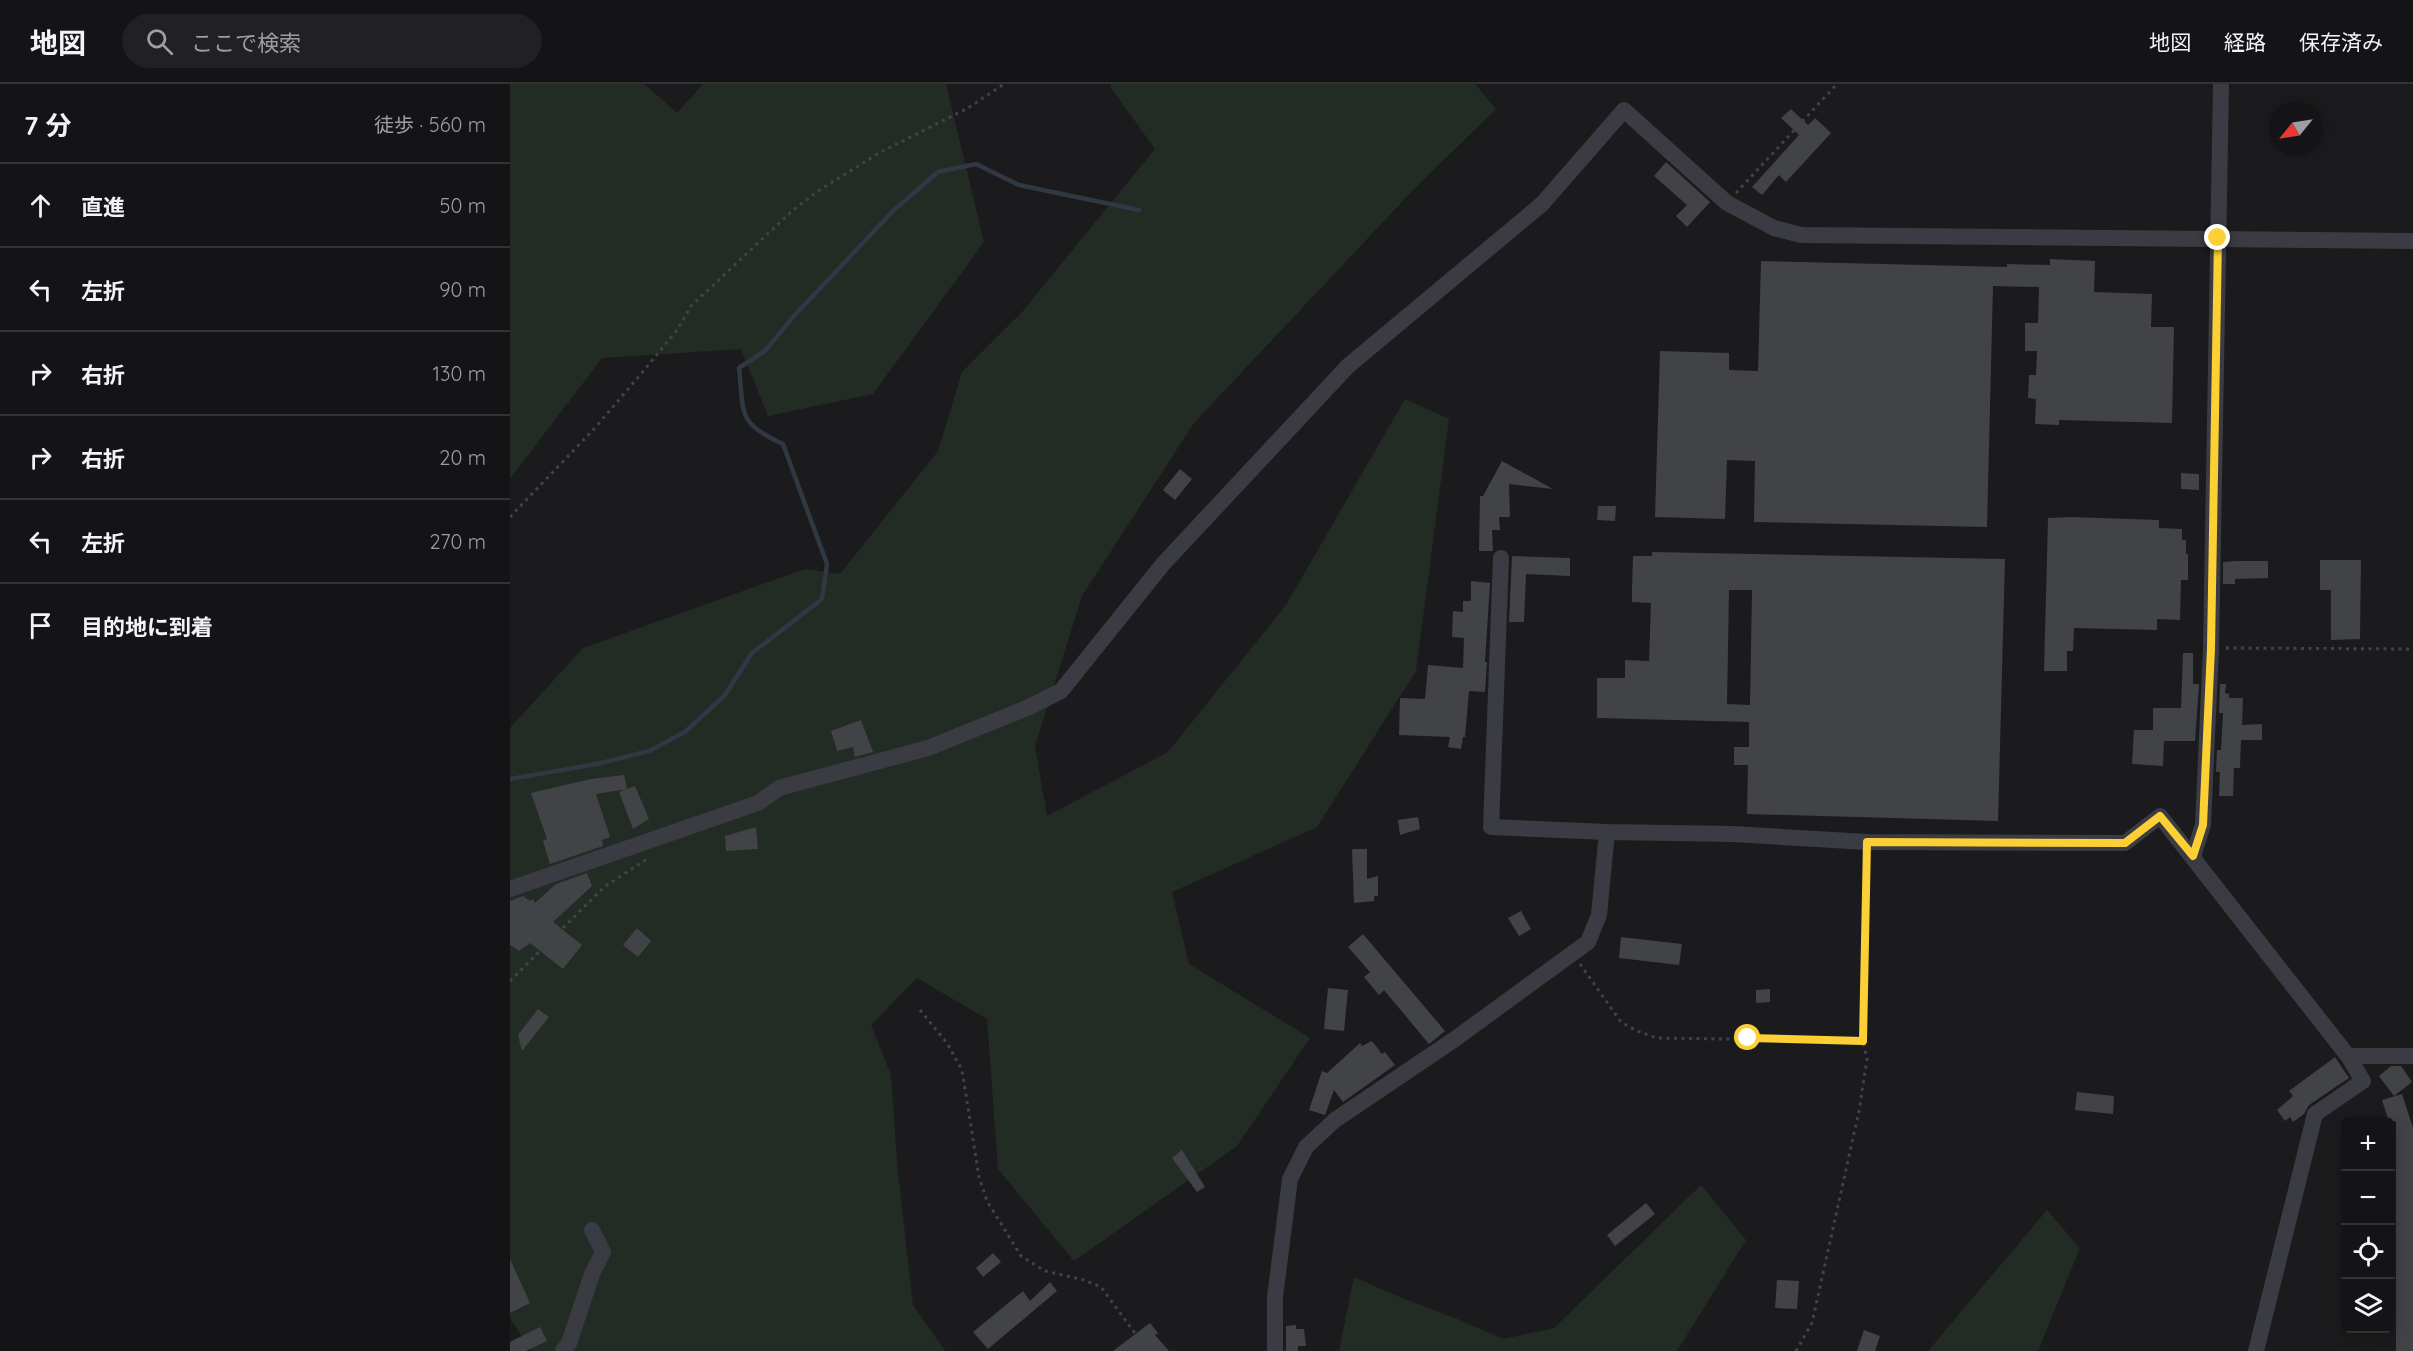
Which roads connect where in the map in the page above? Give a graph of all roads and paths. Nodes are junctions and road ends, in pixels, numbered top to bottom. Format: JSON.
{"nodes":[{"id":1,"x":1004,"y":84,"type":"edge"},
{"id":2,"x":1837,"y":84,"type":"edge"},
{"id":3,"x":2221,"y":84,"type":"edge"},
{"id":4,"x":1727,"y":203,"type":"junction"},
{"id":5,"x":2218,"y":238,"type":"junction"},
{"id":6,"x":2413,"y":241,"type":"edge"},
{"id":7,"x":510,"y":517,"type":"edge"},
{"id":8,"x":1501,"y":558,"type":"dead end"},
{"id":9,"x":2211,"y":648,"type":"junction"},
{"id":10,"x":2413,"y":649,"type":"edge"},
{"id":11,"x":1607,"y":832,"type":"junction"},
{"id":12,"x":652,"y":840,"type":"junction"},
{"id":13,"x":1867,"y":842,"type":"junction"},
{"id":14,"x":2193,"y":856,"type":"junction"},
{"id":15,"x":510,"y":889,"type":"edge"},
{"id":16,"x":1572,"y":953,"type":"junction"},
{"id":17,"x":510,"y":981,"type":"edge"},
{"id":18,"x":920,"y":1010,"type":"dead end"},
{"id":19,"x":1863,"y":1041,"type":"junction"},
{"id":20,"x":2348,"y":1056,"type":"junction"},
{"id":21,"x":2413,"y":1056,"type":"edge"},
{"id":22,"x":592,"y":1230,"type":"dead end"},
{"id":23,"x":563,"y":1351,"type":"edge"},
{"id":24,"x":1148,"y":1351,"type":"edge"},
{"id":25,"x":1275,"y":1351,"type":"edge"},
{"id":26,"x":1796,"y":1351,"type":"edge"},
{"id":27,"x":2256,"y":1351,"type":"edge"}],
"edges":[{"from":1,"to":7,"type":"path"},
{"from":2,"to":4,"type":"path"},
{"from":3,"to":5,"type":"street"},
{"from":4,"to":5,"type":"street"},
{"from":4,"to":12,"type":"street"},
{"from":5,"to":6,"type":"street"},
{"from":5,"to":9,"type":"street"},
{"from":8,"to":11,"type":"street"},
{"from":9,"to":10,"type":"path"},
{"from":9,"to":14,"type":"street"},
{"from":11,"to":13,"type":"street"},
{"from":11,"to":16,"type":"street"},
{"from":12,"to":15,"type":"street"},
{"from":12,"to":17,"type":"path"},
{"from":13,"to":14,"type":"street"},
{"from":13,"to":19,"type":"path"},
{"from":14,"to":20,"type":"street"},
{"from":16,"to":19,"type":"path"},
{"from":16,"to":25,"type":"street"},
{"from":18,"to":24,"type":"path"},
{"from":19,"to":26,"type":"path"},
{"from":20,"to":21,"type":"street"},
{"from":20,"to":27,"type":"street"},
{"from":22,"to":23,"type":"street"}]}
